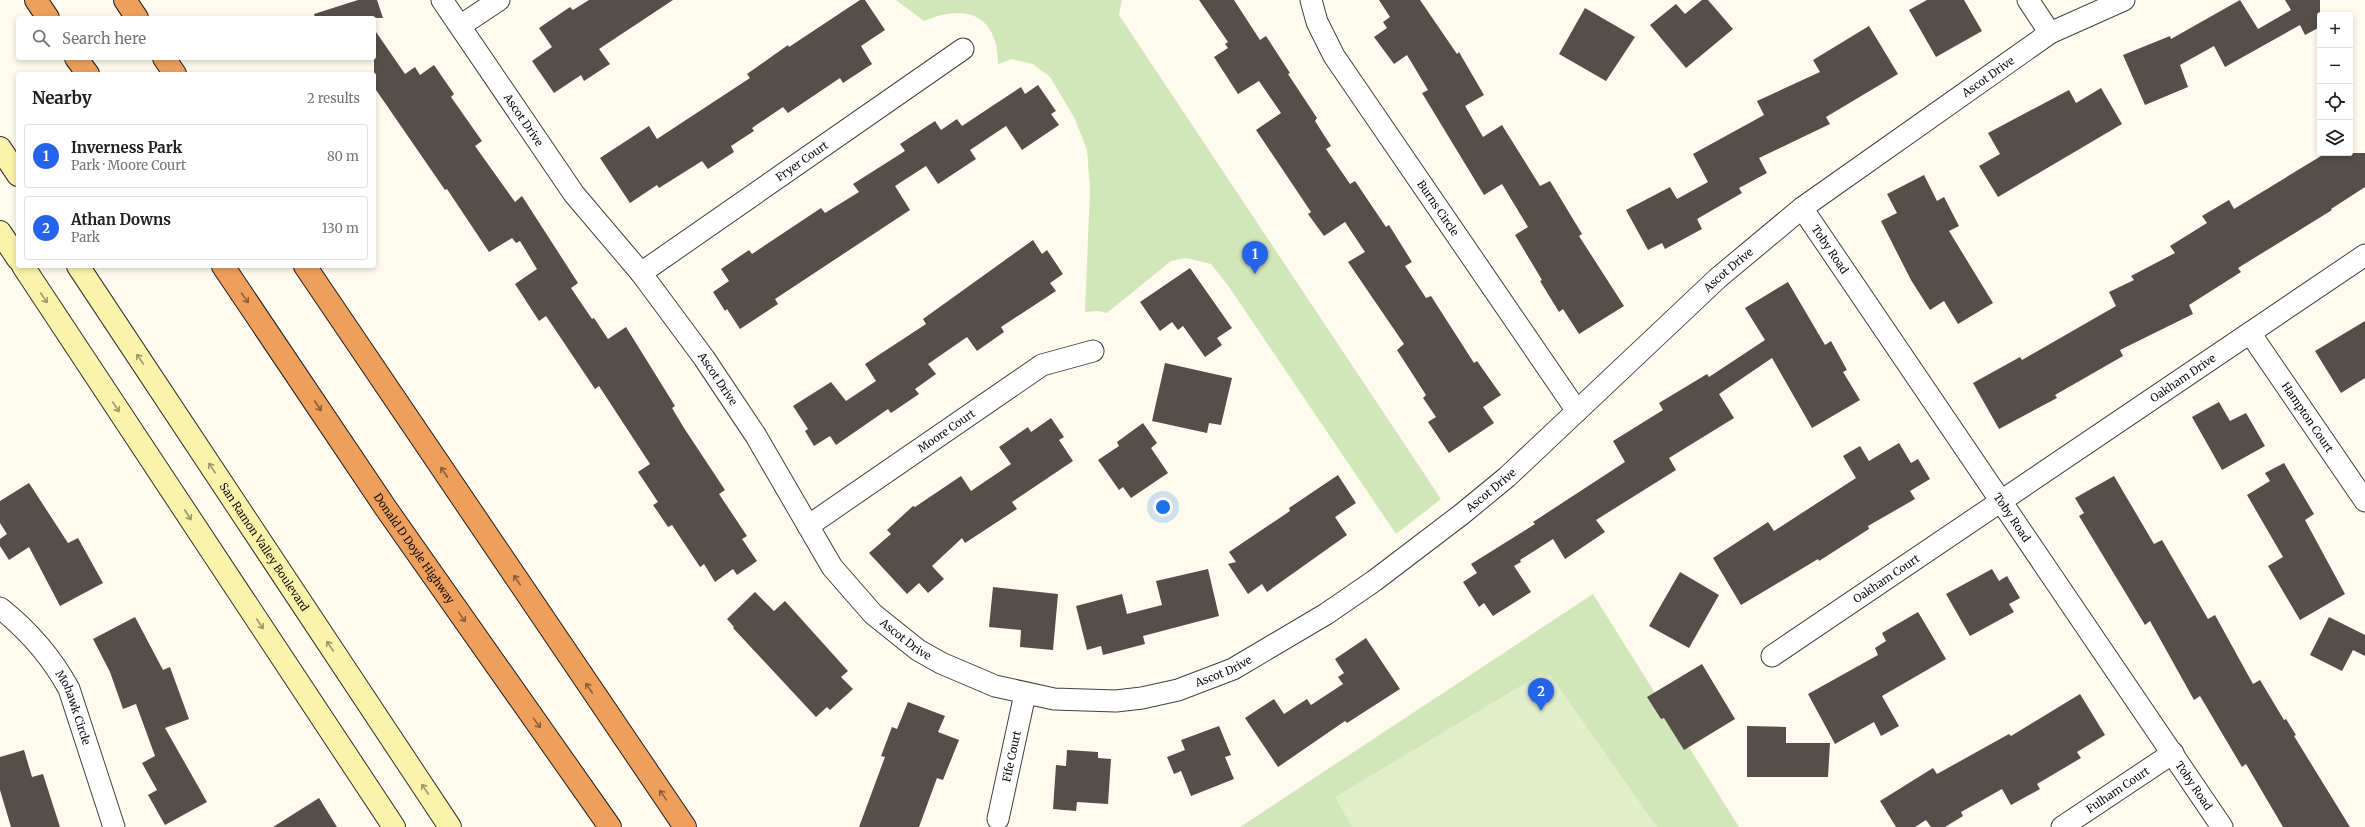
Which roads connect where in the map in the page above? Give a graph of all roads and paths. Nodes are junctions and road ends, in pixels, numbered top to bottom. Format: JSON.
{"nodes":[{"id":1,"x":36,"y":0,"type":"edge"},
{"id":2,"x":125,"y":0,"type":"edge"},
{"id":3,"x":442,"y":0,"type":"edge"},
{"id":4,"x":498,"y":0,"type":"edge"},
{"id":5,"x":1311,"y":0,"type":"edge"},
{"id":6,"x":2028,"y":0,"type":"edge"},
{"id":7,"x":2124,"y":0,"type":"edge"},
{"id":8,"x":47,"y":16,"type":"edge"},
{"id":9,"x":136,"y":16,"type":"edge"},
{"id":10,"x":460,"y":26,"type":"junction"},
{"id":11,"x":2050,"y":33,"type":"junction"},
{"id":12,"x":963,"y":49,"type":"dead end"},
{"id":13,"x":78,"y":60,"type":"edge"},
{"id":14,"x":165,"y":60,"type":"edge"},
{"id":15,"x":86,"y":72,"type":"edge"},
{"id":16,"x":174,"y":72,"type":"edge"},
{"id":17,"x":0,"y":148,"type":"edge"},
{"id":18,"x":16,"y":172,"type":"edge"},
{"id":19,"x":1802,"y":208,"type":"junction"},
{"id":20,"x":0,"y":232,"type":"edge"},
{"id":21,"x":2365,"y":255,"type":"edge"},
{"id":22,"x":16,"y":256,"type":"edge"},
{"id":23,"x":24,"y":268,"type":"edge"},
{"id":24,"x":79,"y":268,"type":"edge"},
{"id":25,"x":224,"y":268,"type":"edge"},
{"id":26,"x":306,"y":268,"type":"edge"},
{"id":27,"x":641,"y":273,"type":"junction"},
{"id":28,"x":2250,"y":334,"type":"junction"},
{"id":29,"x":1093,"y":351,"type":"dead end"},
{"id":30,"x":1577,"y":411,"type":"junction"},
{"id":31,"x":2001,"y":501,"type":"junction"},
{"id":32,"x":2365,"y":501,"type":"edge"},
{"id":33,"x":808,"y":526,"type":"junction"},
{"id":34,"x":0,"y":608,"type":"edge"},
{"id":35,"x":1772,"y":656,"type":"dead end"},
{"id":36,"x":1025,"y":694,"type":"junction"},
{"id":37,"x":2173,"y":753,"type":"junction"},
{"id":38,"x":998,"y":819,"type":"dead end"},
{"id":39,"x":114,"y":827,"type":"edge"},
{"id":40,"x":394,"y":827,"type":"edge"},
{"id":41,"x":450,"y":827,"type":"edge"},
{"id":42,"x":610,"y":827,"type":"edge"},
{"id":43,"x":685,"y":827,"type":"edge"},
{"id":44,"x":2062,"y":827,"type":"edge"},
{"id":45,"x":2222,"y":827,"type":"edge"}],
"edges":[{"from":1,"to":8,"type":"highway"},
{"from":2,"to":9,"type":"highway"},
{"from":3,"to":10,"type":"street","name":"Ascot Drive"},
{"from":4,"to":10,"type":"street"},
{"from":5,"to":30,"type":"street","name":"Burns Circle"},
{"from":6,"to":11,"type":"street"},
{"from":7,"to":11,"type":"street","name":"Ascot Drive"},
{"from":10,"to":27,"type":"street","name":"Ascot Drive"},
{"from":11,"to":19,"type":"street","name":"Ascot Drive"},
{"from":12,"to":27,"type":"street","name":"Fryer Court"},
{"from":13,"to":15,"type":"highway"},
{"from":14,"to":16,"type":"highway"},
{"from":17,"to":18,"type":"main road"},
{"from":19,"to":30,"type":"street","name":"Ascot Drive"},
{"from":19,"to":31,"type":"street","name":"Toby Road"},
{"from":20,"to":22,"type":"main road"},
{"from":21,"to":28,"type":"street","name":"Oakham Drive"},
{"from":23,"to":40,"type":"main road","one_way":true},
{"from":41,"to":24,"type":"main road","name":"San Ramon Valley Boulevard","one_way":true},
{"from":25,"to":42,"type":"highway","name":"Donald D Doyle Highway","one_way":true},
{"from":43,"to":26,"type":"highway","one_way":true},
{"from":27,"to":33,"type":"street","name":"Ascot Drive"},
{"from":28,"to":31,"type":"street","name":"Oakham Drive"},
{"from":28,"to":32,"type":"street","name":"Hampton Court"},
{"from":29,"to":33,"type":"street","name":"Moore Court"},
{"from":30,"to":36,"type":"street","name":"Ascot Drive"},
{"from":31,"to":35,"type":"street","name":"Oakham Court"},
{"from":31,"to":37,"type":"street","name":"Toby Road"},
{"from":33,"to":36,"type":"street","name":"Ascot Drive"},
{"from":34,"to":39,"type":"street","name":"Mohawk Circle"},
{"from":36,"to":38,"type":"street","name":"Fife Court"},
{"from":37,"to":44,"type":"street","name":"Fulham Court"},
{"from":37,"to":45,"type":"street","name":"Toby Road"}]}
